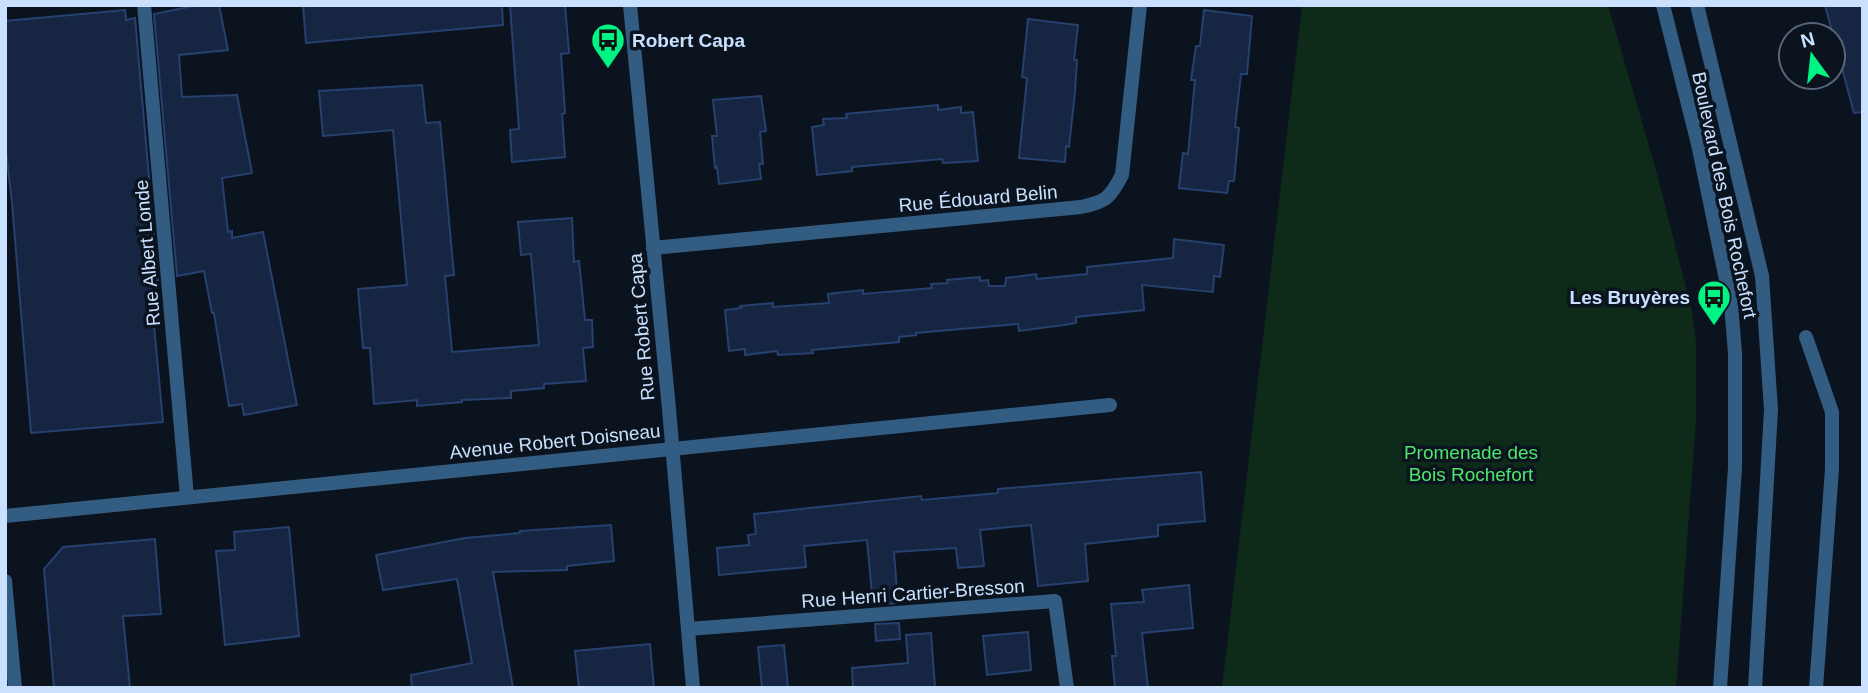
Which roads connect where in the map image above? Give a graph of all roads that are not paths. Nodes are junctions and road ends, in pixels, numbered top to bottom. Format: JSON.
{"nodes":[{"id":1,"x":144,"y":5,"type":"edge"},
{"id":2,"x":630,"y":5,"type":"edge"},
{"id":3,"x":1140,"y":5,"type":"edge"},
{"id":4,"x":1663,"y":5,"type":"edge"},
{"id":5,"x":1697,"y":5,"type":"edge"},
{"id":6,"x":653,"y":248,"type":"junction"},
{"id":7,"x":1806,"y":337,"type":"dead end"},
{"id":8,"x":1110,"y":405,"type":"dead end"},
{"id":9,"x":672,"y":448,"type":"junction"},
{"id":10,"x":187,"y":497,"type":"junction"},
{"id":11,"x":5,"y":516,"type":"edge"},
{"id":12,"x":5,"y":580,"type":"edge"},
{"id":13,"x":688,"y":629,"type":"junction"},
{"id":14,"x":15,"y":688,"type":"edge"},
{"id":15,"x":693,"y":688,"type":"edge"},
{"id":16,"x":1067,"y":688,"type":"edge"},
{"id":17,"x":1720,"y":688,"type":"edge"},
{"id":18,"x":1755,"y":688,"type":"edge"},
{"id":19,"x":1816,"y":688,"type":"edge"}],
"edges":[{"from":1,"to":10,"type":"street","name":"Rue Albert Londe"},
{"from":2,"to":6,"type":"street","name":"Rue Robert Capa"},
{"from":3,"to":6,"type":"street","name":"Rue Édouard Belin"},
{"from":4,"to":17,"type":"street","name":"Boulevard des Bois Rochefort"},
{"from":5,"to":18,"type":"street","name":"Boulevard des Bois Rochefort"},
{"from":6,"to":9,"type":"street","name":"Rue Robert Capa"},
{"from":7,"to":19,"type":"street"},
{"from":8,"to":9,"type":"street","name":"Avenue Robert Doisneau"},
{"from":9,"to":10,"type":"street","name":"Avenue Robert Doisneau"},
{"from":9,"to":13,"type":"street","name":"Rue Robert Capa"},
{"from":10,"to":11,"type":"street","name":"Avenue Robert Doisneau"},
{"from":12,"to":14,"type":"street"},
{"from":13,"to":15,"type":"street","name":"Rue Robert Capa"},
{"from":13,"to":16,"type":"street","name":"Rue Henri Cartier-Bresson"}]}
